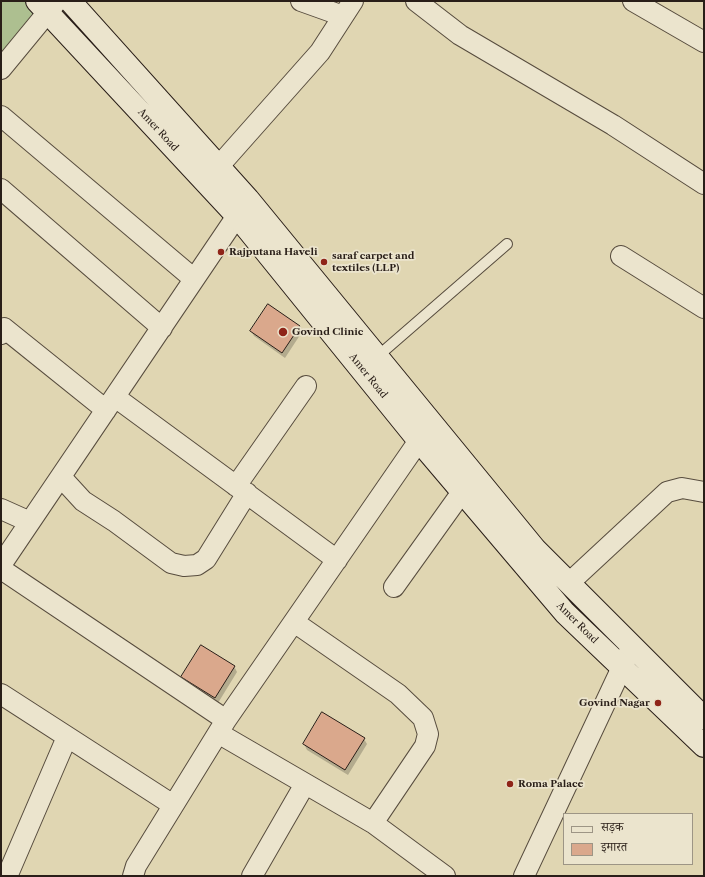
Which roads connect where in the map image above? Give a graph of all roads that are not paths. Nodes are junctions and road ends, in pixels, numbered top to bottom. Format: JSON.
{"nodes":[{"id":1,"x":70,"y":1,"type":"edge"},
{"id":2,"x":301,"y":1,"type":"edge"},
{"id":3,"x":416,"y":1,"type":"edge"},
{"id":4,"x":633,"y":1,"type":"edge"},
{"id":5,"x":47,"y":5,"type":"edge"},
{"id":6,"x":348,"y":9,"type":"edge"},
{"id":7,"x":704,"y":42,"type":"edge"},
{"id":8,"x":1,"y":69,"type":"edge"},
{"id":9,"x":1,"y":116,"type":"edge"},
{"id":10,"x":218,"y":167,"type":"junction"},
{"id":11,"x":704,"y":184,"type":"edge"},
{"id":12,"x":1,"y":190,"type":"edge"},
{"id":13,"x":242,"y":208,"type":"junction"},
{"id":14,"x":507,"y":244,"type":"dead end"},
{"id":15,"x":621,"y":256,"type":"dead end"},
{"id":16,"x":194,"y":279,"type":"junction"},
{"id":17,"x":704,"y":308,"type":"edge"},
{"id":18,"x":162,"y":328,"type":"junction"},
{"id":19,"x":2,"y":330,"type":"edge"},
{"id":20,"x":378,"y":356,"type":"junction"},
{"id":21,"x":306,"y":386,"type":"dead end"},
{"id":22,"x":111,"y":403,"type":"junction"},
{"id":23,"x":432,"y":422,"type":"junction"},
{"id":24,"x":419,"y":441,"type":"junction"},
{"id":25,"x":61,"y":477,"type":"junction"},
{"id":26,"x":241,"y":489,"type":"junction"},
{"id":27,"x":462,"y":492,"type":"junction"},
{"id":28,"x":704,"y":492,"type":"edge"},
{"id":29,"x":1,"y":509,"type":"edge"},
{"id":30,"x":30,"y":522,"type":"junction"},
{"id":31,"x":337,"y":560,"type":"junction"},
{"id":32,"x":1,"y":565,"type":"edge"},
{"id":33,"x":1,"y":569,"type":"edge"},
{"id":34,"x":569,"y":583,"type":"junction"},
{"id":35,"x":394,"y":587,"type":"dead end"},
{"id":36,"x":294,"y":622,"type":"junction"},
{"id":37,"x":632,"y":646,"type":"junction"},
{"id":38,"x":622,"y":667,"type":"junction"},
{"id":39,"x":1,"y":694,"type":"edge"},
{"id":40,"x":704,"y":718,"type":"edge"},
{"id":41,"x":222,"y":726,"type":"junction"},
{"id":42,"x":67,"y":737,"type":"junction"},
{"id":43,"x":704,"y":746,"type":"edge"},
{"id":44,"x":304,"y":784,"type":"junction"},
{"id":45,"x":174,"y":805,"type":"junction"},
{"id":46,"x":373,"y":823,"type":"junction"},
{"id":47,"x":10,"y":873,"type":"edge"},
{"id":48,"x":133,"y":876,"type":"edge"},
{"id":49,"x":252,"y":876,"type":"edge"},
{"id":50,"x":445,"y":876,"type":"edge"},
{"id":51,"x":524,"y":876,"type":"edge"}],
"edges":[{"from":1,"to":10,"type":"main road","name":"Amer Road"},
{"from":2,"to":6,"type":"street"},
{"from":3,"to":11,"type":"street"},
{"from":4,"to":7,"type":"street"},
{"from":5,"to":8,"type":"street"},
{"from":5,"to":13,"type":"main road","name":"Amer Road"},
{"from":6,"to":10,"type":"street"},
{"from":9,"to":16,"type":"street"},
{"from":10,"to":13,"type":"main road","name":"Amer Road"},
{"from":12,"to":18,"type":"street"},
{"from":13,"to":16,"type":"street"},
{"from":13,"to":20,"type":"main road","name":"Amer Road"},
{"from":13,"to":24,"type":"main road","name":"Amer Road"},
{"from":14,"to":20,"type":"lane"},
{"from":15,"to":17,"type":"street"},
{"from":16,"to":18,"type":"street"},
{"from":18,"to":22,"type":"street"},
{"from":19,"to":22,"type":"street"},
{"from":20,"to":23,"type":"main road","name":"Amer Road"},
{"from":21,"to":26,"type":"street"},
{"from":22,"to":25,"type":"street"},
{"from":22,"to":26,"type":"street"},
{"from":23,"to":24,"type":"street"},
{"from":23,"to":34,"type":"main road","name":"Amer Road"},
{"from":24,"to":27,"type":"main road","name":"Amer Road"},
{"from":24,"to":31,"type":"street"},
{"from":25,"to":26,"type":"street"},
{"from":25,"to":30,"type":"street"},
{"from":26,"to":31,"type":"street"},
{"from":27,"to":35,"type":"street"},
{"from":27,"to":38,"type":"main road","name":"Amer Road"},
{"from":28,"to":34,"type":"street"},
{"from":29,"to":30,"type":"street"},
{"from":30,"to":32,"type":"street"},
{"from":31,"to":36,"type":"street"},
{"from":33,"to":41,"type":"street"},
{"from":34,"to":37,"type":"main road","name":"Amer Road"},
{"from":36,"to":41,"type":"street"},
{"from":36,"to":46,"type":"street"},
{"from":37,"to":38,"type":"street"},
{"from":37,"to":40,"type":"main road","name":"Amer Road"},
{"from":38,"to":43,"type":"main road","name":"Amer Road"},
{"from":38,"to":51,"type":"street"},
{"from":39,"to":42,"type":"street"},
{"from":41,"to":44,"type":"street"},
{"from":41,"to":45,"type":"street"},
{"from":42,"to":45,"type":"street"},
{"from":42,"to":47,"type":"street"},
{"from":44,"to":46,"type":"street"},
{"from":44,"to":49,"type":"street"},
{"from":45,"to":48,"type":"street"},
{"from":46,"to":50,"type":"street"}]}
